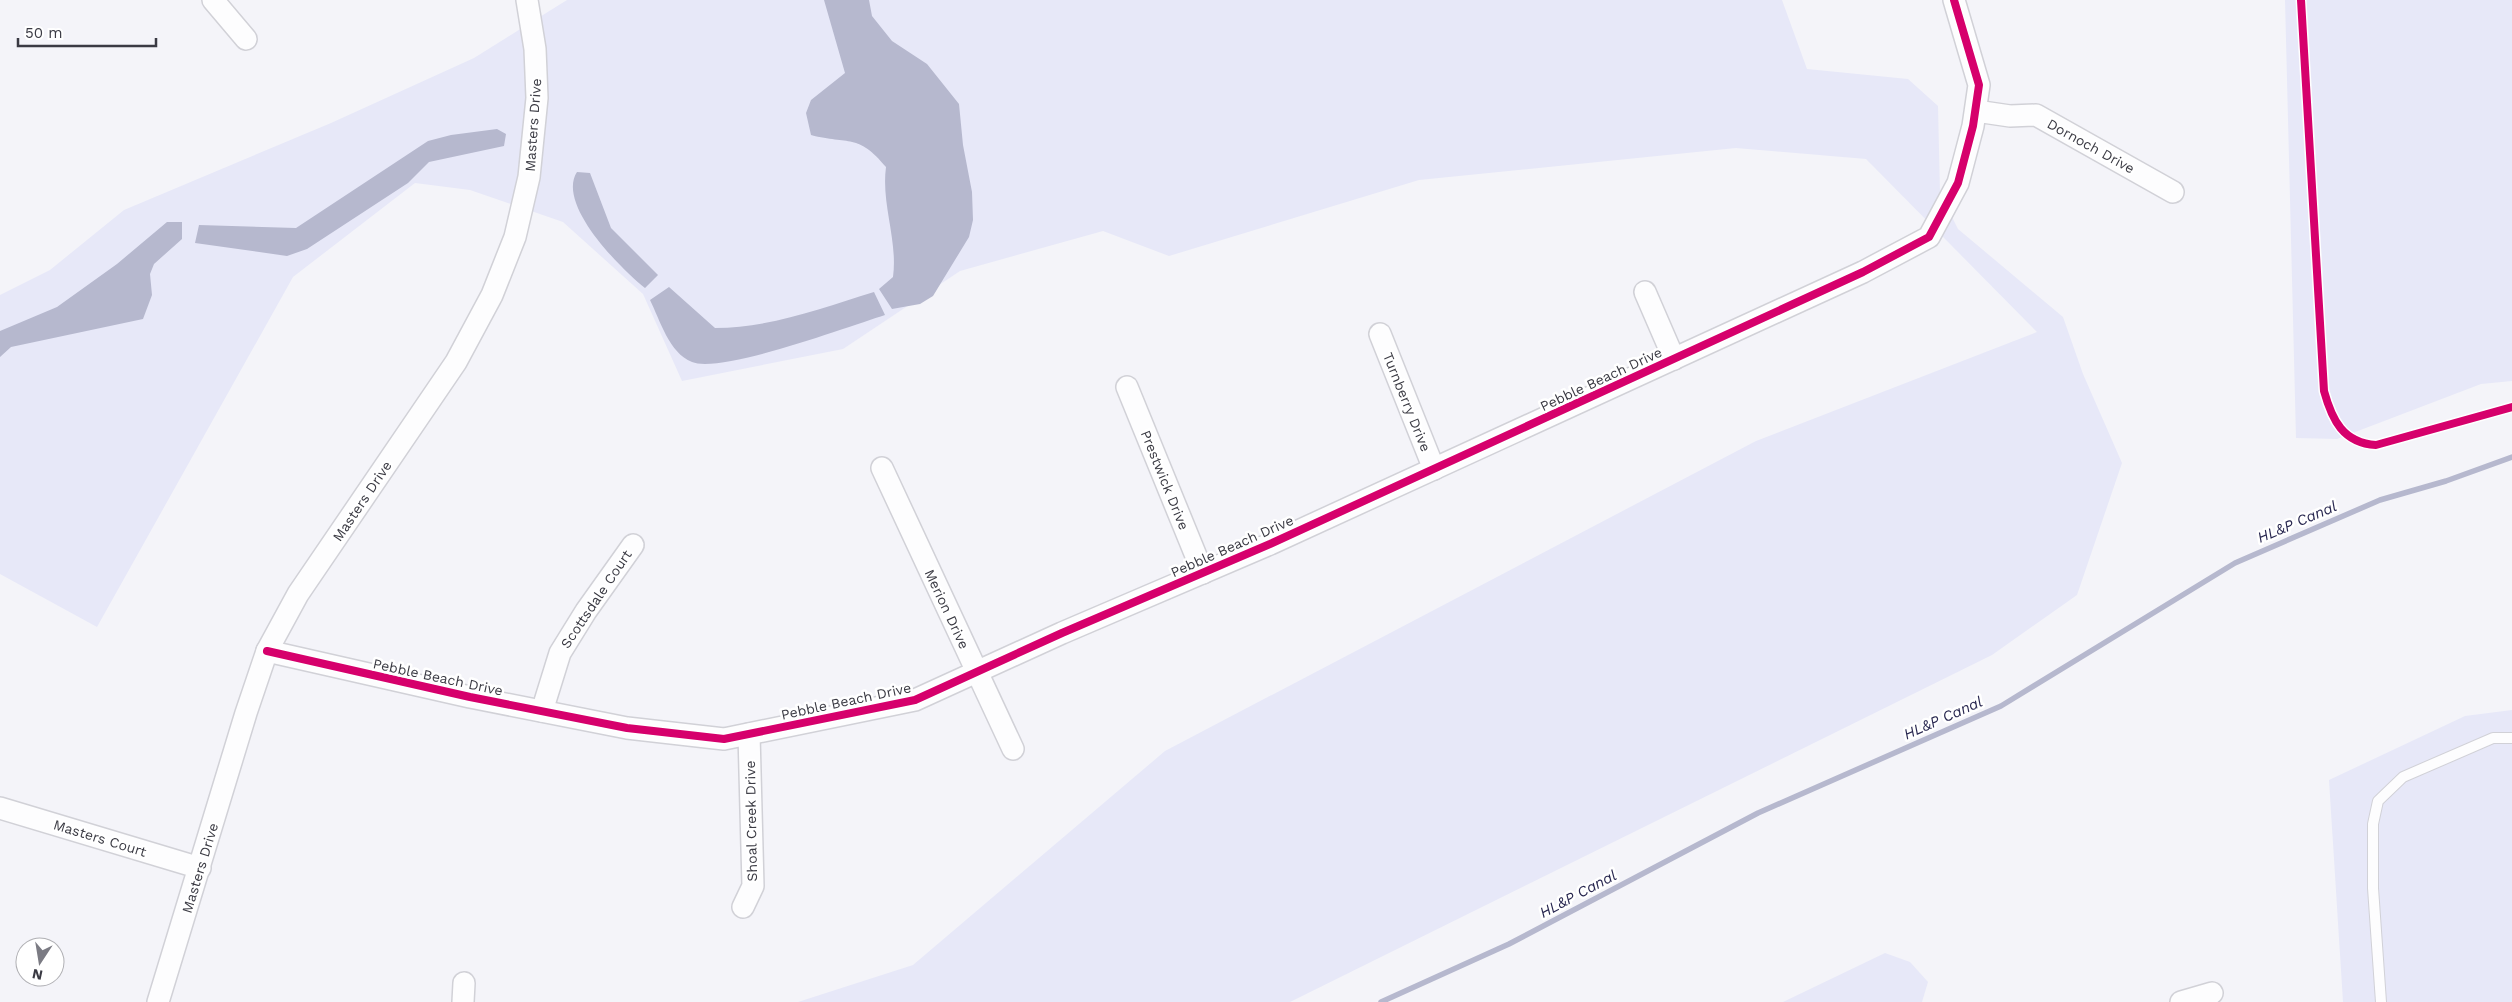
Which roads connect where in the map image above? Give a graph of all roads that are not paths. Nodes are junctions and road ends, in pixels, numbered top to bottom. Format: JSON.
{"nodes":[{"id":1,"x":214,"y":0,"type":"edge"},
{"id":2,"x":527,"y":0,"type":"edge"},
{"id":3,"x":1954,"y":0,"type":"edge"},
{"id":4,"x":246,"y":39,"type":"dead end"},
{"id":5,"x":1976,"y":111,"type":"junction"},
{"id":6,"x":2173,"y":192,"type":"dead end"},
{"id":7,"x":1645,"y":292,"type":"dead end"},
{"id":8,"x":1380,"y":334,"type":"dead end"},
{"id":9,"x":1674,"y":359,"type":"junction"},
{"id":10,"x":1127,"y":387,"type":"dead end"},
{"id":11,"x":882,"y":468,"type":"dead end"},
{"id":12,"x":1434,"y":469,"type":"junction"},
{"id":13,"x":633,"y":545,"type":"dead end"},
{"id":14,"x":1203,"y":573,"type":"junction"},
{"id":15,"x":267,"y":651,"type":"junction"},
{"id":16,"x":977,"y":672,"type":"junction"},
{"id":17,"x":542,"y":711,"type":"junction"},
{"id":18,"x":749,"y":734,"type":"junction"},
{"id":19,"x":2512,"y":738,"type":"edge"},
{"id":20,"x":1013,"y":749,"type":"dead end"},
{"id":21,"x":0,"y":808,"type":"edge"},
{"id":22,"x":200,"y":868,"type":"junction"},
{"id":23,"x":743,"y":907,"type":"dead end"},
{"id":24,"x":2212,"y":993,"type":"dead end"},
{"id":25,"x":158,"y":1002,"type":"edge"},
{"id":26,"x":2181,"y":1002,"type":"edge"},
{"id":27,"x":2381,"y":1002,"type":"edge"}],
"edges":[{"from":1,"to":4,"type":"street"},
{"from":2,"to":15,"type":"street","name":"Masters Drive"},
{"from":3,"to":5,"type":"street","name":"Pebble Beach Drive"},
{"from":5,"to":6,"type":"street","name":"Dornoch Drive"},
{"from":5,"to":9,"type":"street","name":"Pebble Beach Drive"},
{"from":7,"to":9,"type":"street"},
{"from":8,"to":12,"type":"street","name":"Turnberry Drive"},
{"from":9,"to":12,"type":"street","name":"Pebble Beach Drive"},
{"from":10,"to":14,"type":"street","name":"Prestwick Drive"},
{"from":11,"to":16,"type":"street","name":"Merion Drive"},
{"from":12,"to":14,"type":"street","name":"Pebble Beach Drive"},
{"from":13,"to":17,"type":"street","name":"Scottsdale Court"},
{"from":14,"to":16,"type":"street","name":"Pebble Beach Drive"},
{"from":15,"to":17,"type":"street","name":"Pebble Beach Drive"},
{"from":15,"to":22,"type":"street","name":"Masters Drive"},
{"from":16,"to":18,"type":"street","name":"Pebble Beach Drive"},
{"from":16,"to":20,"type":"street","name":"Merion Drive"},
{"from":17,"to":18,"type":"street","name":"Pebble Beach Drive"},
{"from":18,"to":23,"type":"street","name":"Shoal Creek Drive"},
{"from":19,"to":27,"type":"lane"},
{"from":21,"to":22,"type":"street","name":"Masters Court"},
{"from":22,"to":25,"type":"street","name":"Masters Drive"},
{"from":24,"to":26,"type":"street"}]}
